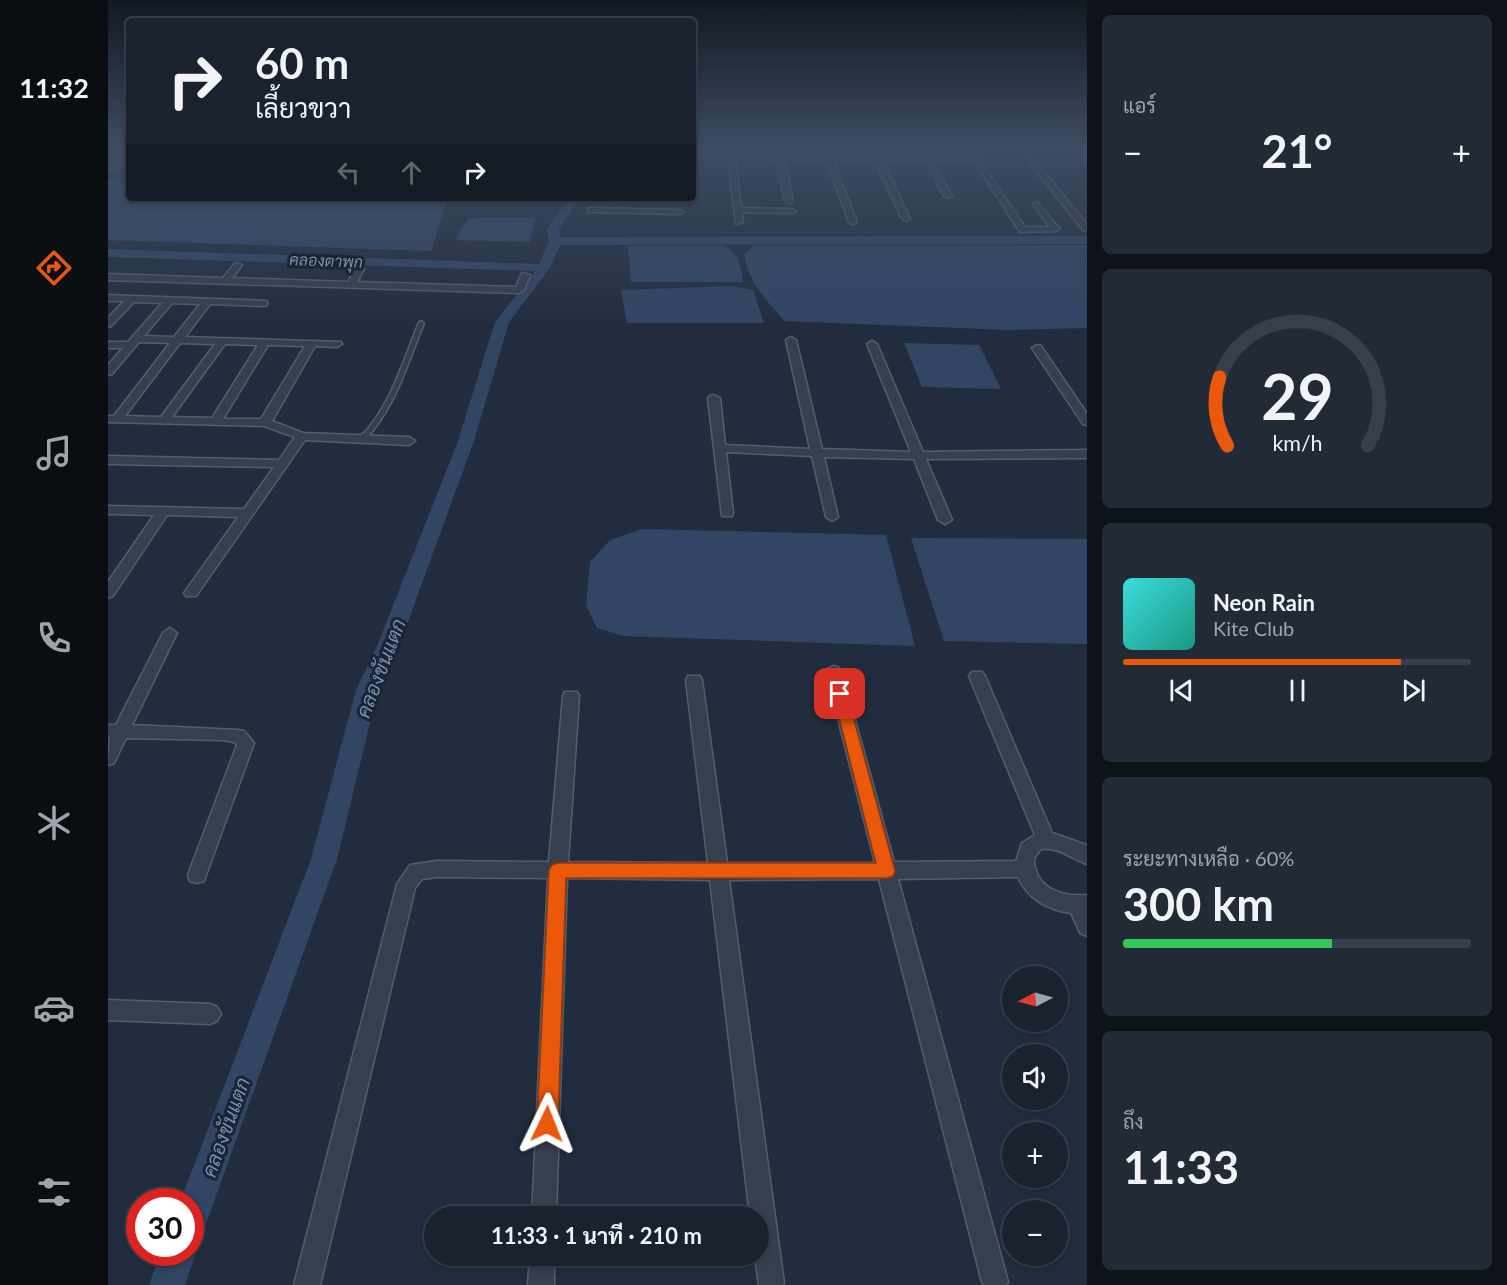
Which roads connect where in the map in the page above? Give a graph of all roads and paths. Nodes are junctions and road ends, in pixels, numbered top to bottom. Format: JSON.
{"nodes":[{"id":1,"x":737,"y":206,"type":"edge"},
{"id":2,"x":790,"y":206,"type":"edge"},
{"id":3,"x":847,"y":206,"type":"edge"},
{"id":4,"x":900,"y":206,"type":"edge"},
{"id":5,"x":1007,"y":206,"type":"edge"},
{"id":6,"x":1038,"y":206,"type":"edge"},
{"id":7,"x":1068,"y":206,"type":"edge"},
{"id":8,"x":591,"y":210,"type":"dead end"},
{"id":9,"x":738,"y":210,"type":"junction"},
{"id":10,"x":906,"y":219,"type":"dead end"},
{"id":11,"x":678,"y":222,"type":"dead end"},
{"id":12,"x":739,"y":222,"type":"dead end"},
{"id":13,"x":853,"y":222,"type":"dead end"},
{"id":14,"x":1086,"y":228,"type":"edge"},
{"id":15,"x":238,"y":266,"type":"dead end"},
{"id":16,"x":360,"y":269,"type":"dead end"},
{"id":17,"x":525,"y":275,"type":"dead end"},
{"id":18,"x":108,"y":277,"type":"edge"},
{"id":19,"x":226,"y":280,"type":"junction"},
{"id":20,"x":351,"y":284,"type":"junction"},
{"id":21,"x":108,"y":298,"type":"edge"},
{"id":22,"x":130,"y":299,"type":"junction"},
{"id":23,"x":169,"y":300,"type":"junction"},
{"id":24,"x":207,"y":301,"type":"junction"},
{"id":25,"x":264,"y":303,"type":"dead end"},
{"id":26,"x":108,"y":324,"type":"edge"},
{"id":27,"x":421,"y":324,"type":"dead end"},
{"id":28,"x":177,"y":340,"type":"junction"},
{"id":29,"x":791,"y":340,"type":"dead end"},
{"id":30,"x":222,"y":341,"type":"junction"},
{"id":31,"x":134,"y":342,"type":"junction"},
{"id":32,"x":265,"y":342,"type":"junction"},
{"id":33,"x":312,"y":343,"type":"junction"},
{"id":34,"x":338,"y":344,"type":"dead end"},
{"id":35,"x":872,"y":344,"type":"dead end"},
{"id":36,"x":108,"y":345,"type":"edge"},
{"id":37,"x":1036,"y":348,"type":"dead end"},
{"id":38,"x":108,"y":372,"type":"edge"},
{"id":39,"x":714,"y":398,"type":"dead end"},
{"id":40,"x":113,"y":419,"type":"edge"},
{"id":41,"x":164,"y":421,"type":"junction"},
{"id":42,"x":215,"y":422,"type":"junction"},
{"id":43,"x":1087,"y":422,"type":"edge"},
{"id":44,"x":265,"y":423,"type":"junction"},
{"id":45,"x":302,"y":436,"type":"junction"},
{"id":46,"x":362,"y":439,"type":"junction"},
{"id":47,"x":409,"y":441,"type":"dead end"},
{"id":48,"x":720,"y":448,"type":"junction"},
{"id":49,"x":817,"y":454,"type":"junction"},
{"id":50,"x":1087,"y":454,"type":"edge"},
{"id":51,"x":919,"y":456,"type":"junction"},
{"id":52,"x":113,"y":460,"type":"edge"},
{"id":53,"x":281,"y":465,"type":"junction"},
{"id":54,"x":108,"y":472,"type":"edge"},
{"id":55,"x":108,"y":510,"type":"edge"},
{"id":56,"x":163,"y":511,"type":"junction"},
{"id":57,"x":247,"y":513,"type":"junction"},
{"id":58,"x":727,"y":513,"type":"dead end"},
{"id":59,"x":832,"y":518,"type":"dead end"},
{"id":60,"x":945,"y":519,"type":"dead end"},
{"id":61,"x":108,"y":593,"type":"edge"},
{"id":62,"x":191,"y":593,"type":"dead end"},
{"id":63,"x":170,"y":633,"type":"dead end"},
{"id":64,"x":834,"y":672,"type":"dead end"},
{"id":65,"x":977,"y":676,"type":"dead end"},
{"id":66,"x":694,"y":680,"type":"dead end"},
{"id":67,"x":571,"y":696,"type":"dead end"},
{"id":68,"x":115,"y":731,"type":"edge"},
{"id":69,"x":108,"y":758,"type":"edge"},
{"id":70,"x":1046,"y":841,"type":"junction"},
{"id":71,"x":1087,"y":856,"type":"edge"},
{"id":72,"x":1025,"y":869,"type":"junction"},
{"id":73,"x":558,"y":870,"type":"junction"},
{"id":74,"x":887,"y":871,"type":"junction"},
{"id":75,"x":719,"y":872,"type":"junction"},
{"id":76,"x":197,"y":875,"type":"dead end"},
{"id":77,"x":1082,"y":905,"type":"edge"},
{"id":78,"x":1087,"y":927,"type":"edge"},
{"id":79,"x":108,"y":1010,"type":"edge"},
{"id":80,"x":210,"y":1014,"type":"dead end"},
{"id":81,"x":544,"y":1206,"type":"edge"},
{"id":82,"x":542,"y":1266,"type":"edge"},
{"id":83,"x":995,"y":1282,"type":"dead end"},
{"id":84,"x":771,"y":1283,"type":"dead end"},
{"id":85,"x":307,"y":1285,"type":"edge"},
{"id":86,"x":541,"y":1285,"type":"edge"}],
"edges":[{"from":1,"to":9,"type":"street"},
{"from":2,"to":9,"type":"street"},
{"from":3,"to":13,"type":"street"},
{"from":4,"to":10,"type":"street"},
{"from":5,"to":6,"type":"street"},
{"from":7,"to":14,"type":"street"},
{"from":8,"to":11,"type":"street"},
{"from":9,"to":12,"type":"street"},
{"from":15,"to":19,"type":"street"},
{"from":16,"to":20,"type":"street"},
{"from":17,"to":20,"type":"street"},
{"from":18,"to":19,"type":"street"},
{"from":19,"to":20,"type":"street"},
{"from":21,"to":22,"type":"street"},
{"from":22,"to":23,"type":"street"},
{"from":22,"to":26,"type":"street"},
{"from":23,"to":24,"type":"street"},
{"from":23,"to":31,"type":"street"},
{"from":24,"to":25,"type":"street"},
{"from":24,"to":28,"type":"street"},
{"from":27,"to":46,"type":"lane"},
{"from":28,"to":30,"type":"street"},
{"from":28,"to":31,"type":"street"},
{"from":28,"to":40,"type":"street"},
{"from":29,"to":49,"type":"street"},
{"from":30,"to":32,"type":"street"},
{"from":30,"to":41,"type":"street"},
{"from":31,"to":36,"type":"street"},
{"from":31,"to":38,"type":"street"},
{"from":32,"to":33,"type":"street"},
{"from":32,"to":42,"type":"street"},
{"from":33,"to":34,"type":"street"},
{"from":33,"to":44,"type":"street"},
{"from":35,"to":51,"type":"street"},
{"from":37,"to":43,"type":"street"},
{"from":39,"to":48,"type":"street"},
{"from":40,"to":41,"type":"street"},
{"from":41,"to":42,"type":"street"},
{"from":42,"to":44,"type":"street"},
{"from":44,"to":45,"type":"street"},
{"from":45,"to":46,"type":"street"},
{"from":45,"to":53,"type":"street"},
{"from":46,"to":47,"type":"street"},
{"from":48,"to":49,"type":"street"},
{"from":48,"to":58,"type":"street"},
{"from":49,"to":51,"type":"street"},
{"from":49,"to":59,"type":"street"},
{"from":50,"to":51,"type":"street"},
{"from":51,"to":60,"type":"street"},
{"from":52,"to":53,"type":"street"},
{"from":52,"to":54,"type":"street"},
{"from":53,"to":57,"type":"street"},
{"from":55,"to":56,"type":"street"},
{"from":56,"to":57,"type":"street"},
{"from":56,"to":61,"type":"street"},
{"from":57,"to":62,"type":"street"},
{"from":63,"to":68,"type":"street"},
{"from":64,"to":74,"type":"street"},
{"from":65,"to":70,"type":"street"},
{"from":66,"to":75,"type":"street"},
{"from":67,"to":73,"type":"street"},
{"from":68,"to":69,"type":"street"},
{"from":68,"to":76,"type":"street"},
{"from":70,"to":71,"type":"street"},
{"from":70,"to":72,"type":"street"},
{"from":72,"to":74,"type":"street"},
{"from":72,"to":77,"type":"street"},
{"from":73,"to":75,"type":"street"},
{"from":73,"to":81,"type":"street"},
{"from":73,"to":85,"type":"street"},
{"from":74,"to":75,"type":"street"},
{"from":74,"to":83,"type":"street"},
{"from":75,"to":84,"type":"street"},
{"from":77,"to":78,"type":"street"},
{"from":79,"to":80,"type":"street"},
{"from":82,"to":86,"type":"street"}]}
